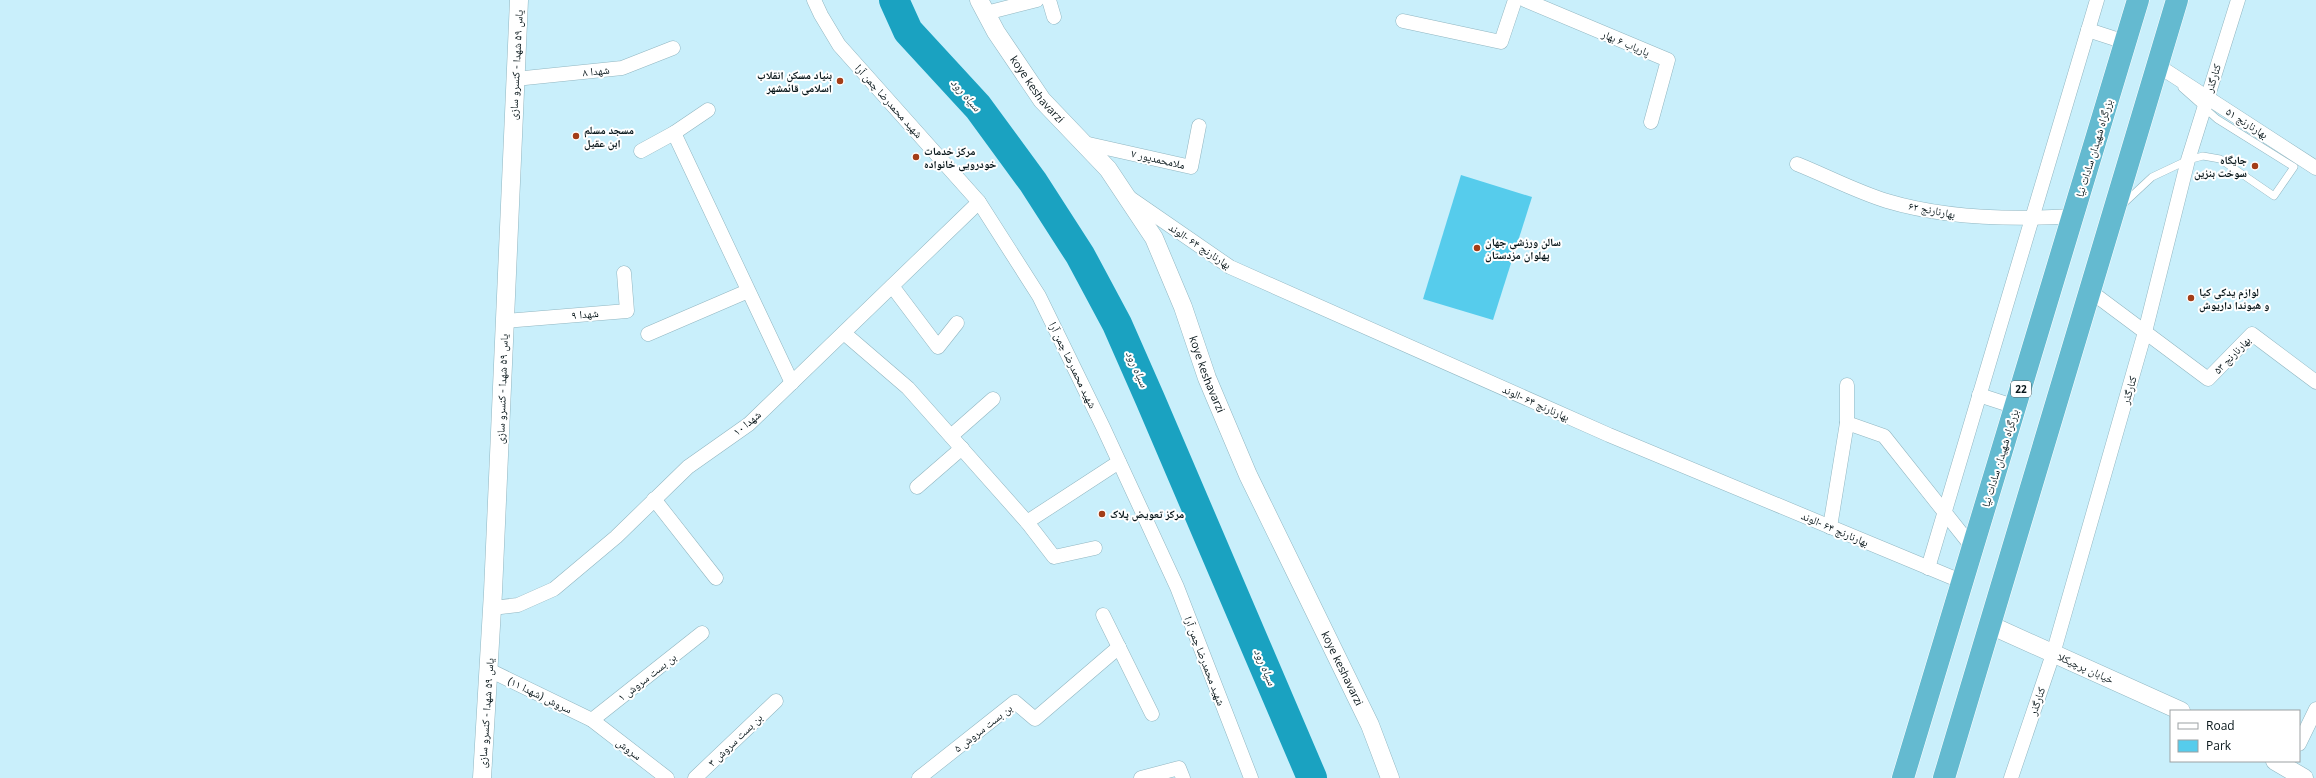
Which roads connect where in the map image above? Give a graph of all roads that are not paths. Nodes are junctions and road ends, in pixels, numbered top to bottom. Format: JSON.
{"nodes":[{"id":1,"x":519,"y":0,"type":"edge"},
{"id":2,"x":814,"y":0,"type":"edge"},
{"id":3,"x":1037,"y":0,"type":"edge"},
{"id":4,"x":1049,"y":0,"type":"edge"},
{"id":5,"x":1515,"y":0,"type":"edge"},
{"id":6,"x":1525,"y":0,"type":"edge"},
{"id":7,"x":2097,"y":0,"type":"edge"},
{"id":8,"x":2138,"y":0,"type":"edge"},
{"id":9,"x":2177,"y":0,"type":"edge"},
{"id":10,"x":2238,"y":0,"type":"edge"},
{"id":11,"x":983,"y":7,"type":"edge"},
{"id":12,"x":1054,"y":17,"type":"dead end"},
{"id":13,"x":1403,"y":21,"type":"dead end"},
{"id":14,"x":2088,"y":30,"type":"junction"},
{"id":15,"x":2125,"y":42,"type":"junction"},
{"id":16,"x":673,"y":48,"type":"dead end"},
{"id":17,"x":2158,"y":65,"type":"junction"},
{"id":18,"x":515,"y":79,"type":"junction"},
{"id":19,"x":2205,"y":102,"type":"junction"},
{"id":20,"x":708,"y":110,"type":"dead end"},
{"id":21,"x":1650,"y":122,"type":"dead end"},
{"id":22,"x":1199,"y":126,"type":"dead end"},
{"id":23,"x":674,"y":133,"type":"junction"},
{"id":24,"x":1084,"y":143,"type":"junction"},
{"id":25,"x":641,"y":152,"type":"dead end"},
{"id":26,"x":2188,"y":160,"type":"junction"},
{"id":27,"x":1797,"y":164,"type":"dead end"},
{"id":28,"x":2316,"y":168,"type":"edge"},
{"id":29,"x":1125,"y":194,"type":"junction"},
{"id":30,"x":979,"y":202,"type":"junction"},
{"id":31,"x":2113,"y":213,"type":"junction"},
{"id":32,"x":2074,"y":216,"type":"junction"},
{"id":33,"x":2032,"y":219,"type":"junction"},
{"id":34,"x":624,"y":272,"type":"dead end"},
{"id":35,"x":892,"y":286,"type":"junction"},
{"id":36,"x":2090,"y":290,"type":"junction"},
{"id":37,"x":748,"y":291,"type":"junction"},
{"id":38,"x":505,"y":321,"type":"junction"},
{"id":39,"x":957,"y":323,"type":"dead end"},
{"id":40,"x":2145,"y":332,"type":"junction"},
{"id":41,"x":844,"y":333,"type":"junction"},
{"id":42,"x":648,"y":334,"type":"dead end"},
{"id":43,"x":2316,"y":382,"type":"edge"},
{"id":44,"x":792,"y":383,"type":"junction"},
{"id":45,"x":1847,"y":385,"type":"dead end"},
{"id":46,"x":1979,"y":394,"type":"junction"},
{"id":47,"x":993,"y":399,"type":"dead end"},
{"id":48,"x":2016,"y":407,"type":"junction"},
{"id":49,"x":1847,"y":423,"type":"junction"},
{"id":50,"x":951,"y":436,"type":"junction"},
{"id":51,"x":962,"y":448,"type":"junction"},
{"id":52,"x":1119,"y":462,"type":"junction"},
{"id":53,"x":917,"y":487,"type":"dead end"},
{"id":54,"x":654,"y":499,"type":"junction"},
{"id":55,"x":1944,"y":512,"type":"junction"},
{"id":56,"x":1027,"y":522,"type":"junction"},
{"id":57,"x":1830,"y":527,"type":"junction"},
{"id":58,"x":1095,"y":548,"type":"dead end"},
{"id":59,"x":1973,"y":548,"type":"junction"},
{"id":60,"x":1928,"y":568,"type":"junction"},
{"id":61,"x":716,"y":578,"type":"dead end"},
{"id":62,"x":1963,"y":582,"type":"junction"},
{"id":63,"x":492,"y":608,"type":"junction"},
{"id":64,"x":1103,"y":615,"type":"dead end"},
{"id":65,"x":1990,"y":625,"type":"junction"},
{"id":66,"x":702,"y":633,"type":"dead end"},
{"id":67,"x":1119,"y":647,"type":"junction"},
{"id":68,"x":2054,"y":654,"type":"junction"},
{"id":69,"x":488,"y":670,"type":"junction"},
{"id":70,"x":776,"y":701,"type":"dead end"},
{"id":71,"x":2316,"y":709,"type":"edge"},
{"id":72,"x":2179,"y":710,"type":"edge"},
{"id":73,"x":1152,"y":714,"type":"dead end"},
{"id":74,"x":592,"y":720,"type":"junction"},
{"id":75,"x":2300,"y":742,"type":"edge"},
{"id":76,"x":482,"y":778,"type":"edge"},
{"id":77,"x":666,"y":778,"type":"edge"},
{"id":78,"x":695,"y":778,"type":"edge"},
{"id":79,"x":919,"y":778,"type":"edge"},
{"id":80,"x":1142,"y":778,"type":"edge"},
{"id":81,"x":1183,"y":778,"type":"edge"},
{"id":82,"x":1251,"y":778,"type":"edge"},
{"id":83,"x":1390,"y":778,"type":"edge"},
{"id":84,"x":1903,"y":778,"type":"edge"},
{"id":85,"x":1944,"y":778,"type":"edge"},
{"id":86,"x":2011,"y":778,"type":"edge"}],
"edges":[{"from":1,"to":18,"type":"street","name":"یاس ۵۹ شهدا - کنسرو سازی"},
{"from":2,"to":30,"type":"street","name":"شهید محمدرضا چمن آرا"},
{"from":3,"to":11,"type":"street"},
{"from":4,"to":12,"type":"street"},
{"from":5,"to":13,"type":"street"},
{"from":6,"to":21,"type":"street","name":"پاریاب ۶ بهار"},
{"from":7,"to":14,"type":"street"},
{"from":8,"to":15,"type":"highway","name":"بزرگراه شهیدان سادات نیا","number":"22"},
{"from":9,"to":17,"type":"highway"},
{"from":10,"to":19,"type":"street","name":"کنارگذر"},
{"from":11,"to":24,"type":"street","name":"koye keshavarzi"},
{"from":14,"to":15,"type":"street"},
{"from":14,"to":33,"type":"street"},
{"from":15,"to":32,"type":"highway","name":"بزرگراه شهیدان سادات نیا","number":"22"},
{"from":16,"to":18,"type":"street","name":"شهدا ۸"},
{"from":17,"to":19,"type":"street","name":"بهارنارنج ۵۱"},
{"from":17,"to":31,"type":"highway"},
{"from":18,"to":38,"type":"street","name":"یاس ۵۹ شهدا - کنسرو سازی"},
{"from":19,"to":26,"type":"street","name":"کنارگذر"},
{"from":19,"to":26,"type":"lane"},
{"from":19,"to":28,"type":"street","name":"بهارنارنج ۵۱"},
{"from":20,"to":23,"type":"street"},
{"from":22,"to":24,"type":"street","name":"ملامحمدپور ۷"},
{"from":23,"to":25,"type":"street"},
{"from":23,"to":37,"type":"street"},
{"from":24,"to":29,"type":"street","name":"koye keshavarzi"},
{"from":26,"to":31,"type":"lane"},
{"from":26,"to":40,"type":"street","name":"کنارگذر"},
{"from":27,"to":33,"type":"street","name":"بهارنارنج ۶۲"},
{"from":29,"to":57,"type":"street","name":"بهارنارنج ۶۴ -الوند"},
{"from":29,"to":83,"type":"street","name":"koye keshavarzi"},
{"from":30,"to":35,"type":"street","name":"شهدا ۱۰"},
{"from":30,"to":52,"type":"street","name":"شهید محمدرضا چمن آرا"},
{"from":31,"to":36,"type":"highway"},
{"from":32,"to":33,"type":"street","name":"بهارنارنج ۶۲"},
{"from":32,"to":48,"type":"highway","name":"بزرگراه شهیدان سادات نیا","number":"22"},
{"from":33,"to":46,"type":"street"},
{"from":34,"to":38,"type":"street","name":"شهدا ۹"},
{"from":35,"to":39,"type":"street"},
{"from":35,"to":41,"type":"street","name":"شهدا ۱۰"},
{"from":36,"to":40,"type":"street","name":"بهارنارنج ۵۳"},
{"from":36,"to":65,"type":"highway"},
{"from":37,"to":42,"type":"street"},
{"from":37,"to":44,"type":"street"},
{"from":38,"to":63,"type":"street","name":"یاس ۵۹ شهدا - کنسرو سازی"},
{"from":40,"to":43,"type":"street","name":"بهارنارنج ۵۳"},
{"from":40,"to":68,"type":"street","name":"کنارگذر"},
{"from":41,"to":44,"type":"street","name":"شهدا ۱۰"},
{"from":41,"to":50,"type":"street"},
{"from":44,"to":54,"type":"street","name":"شهدا ۱۰"},
{"from":45,"to":49,"type":"street"},
{"from":46,"to":48,"type":"street"},
{"from":46,"to":55,"type":"street"},
{"from":47,"to":50,"type":"street"},
{"from":48,"to":59,"type":"highway","name":"بزرگراه شهیدان سادات نیا","number":"22"},
{"from":49,"to":55,"type":"street"},
{"from":49,"to":57,"type":"street"},
{"from":50,"to":51,"type":"street"},
{"from":51,"to":53,"type":"street"},
{"from":51,"to":56,"type":"street"},
{"from":52,"to":56,"type":"street"},
{"from":52,"to":82,"type":"street","name":"شهید محمدرضا چمن آرا"},
{"from":54,"to":61,"type":"street"},
{"from":54,"to":63,"type":"street","name":"شهدا ۱۰"},
{"from":55,"to":59,"type":"street"},
{"from":55,"to":60,"type":"street"},
{"from":56,"to":58,"type":"street"},
{"from":57,"to":60,"type":"street","name":"بهارنارنج ۶۴ -الوند"},
{"from":59,"to":62,"type":"highway","name":"بزرگراه شهیدان سادات نیا","number":"22"},
{"from":60,"to":62,"type":"street","name":"بهارنارنج ۶۴ -الوند"},
{"from":62,"to":84,"type":"highway","name":"بزرگراه شهیدان سادات نیا","number":"22"},
{"from":63,"to":69,"type":"street","name":"یاس ۵۹ شهدا - کنسرو سازی"},
{"from":64,"to":67,"type":"street"},
{"from":65,"to":68,"type":"street","name":"خیابان پرچیکلا"},
{"from":65,"to":85,"type":"highway"},
{"from":66,"to":74,"type":"street","name":"بن بست سروش ۱"},
{"from":67,"to":73,"type":"street"},
{"from":67,"to":79,"type":"street","name":"بن بست سروش ۵"},
{"from":68,"to":72,"type":"street","name":"خیابان پرچیکلا"},
{"from":68,"to":86,"type":"street","name":"کنارگذر"},
{"from":69,"to":74,"type":"street","name":"سروش (شهدا ۱۱)"},
{"from":69,"to":76,"type":"street","name":"یاس ۵۹ شهدا - کنسرو سازی"},
{"from":70,"to":78,"type":"street","name":"بن بست سروش ۳"},
{"from":71,"to":75,"type":"street"},
{"from":74,"to":77,"type":"street","name":"سروش"},
{"from":80,"to":81,"type":"street"}]}
